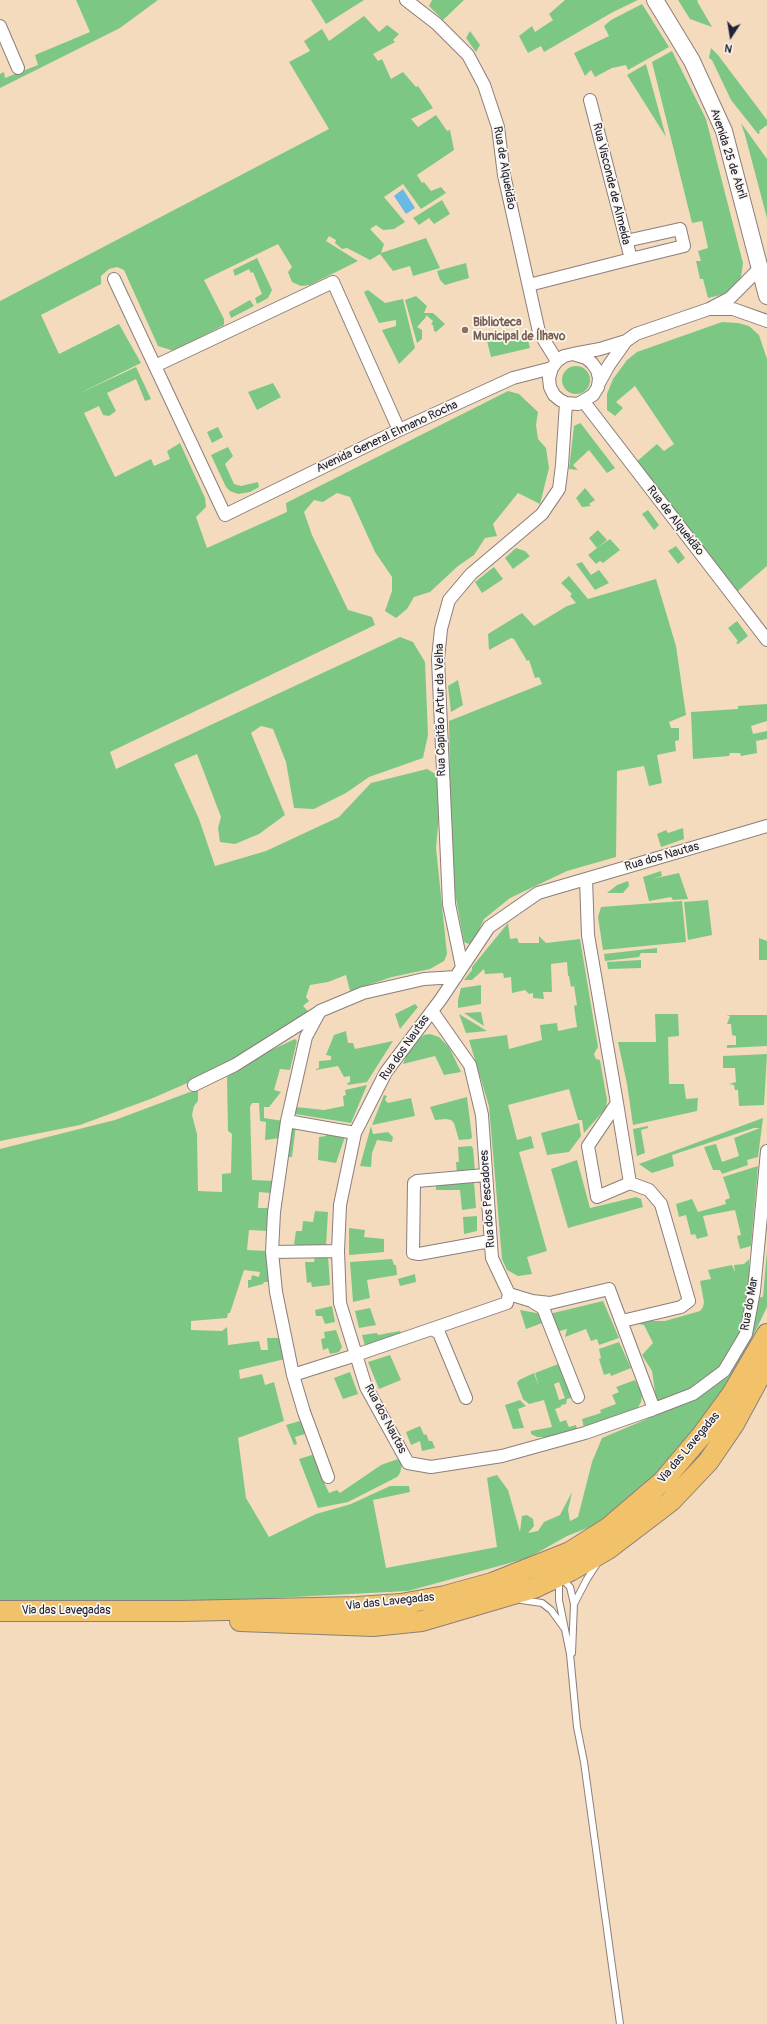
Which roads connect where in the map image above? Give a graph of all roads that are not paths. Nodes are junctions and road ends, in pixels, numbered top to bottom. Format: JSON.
{"nodes":[{"id":1,"x":406,"y":0,"type":"edge"},
{"id":2,"x":655,"y":0,"type":"edge"},
{"id":3,"x":0,"y":26,"type":"edge"},
{"id":4,"x":18,"y":68,"type":"dead end"},
{"id":5,"x":590,"y":100,"type":"dead end"},
{"id":6,"x":626,"y":241,"type":"junction"},
{"id":7,"x":631,"y":259,"type":"junction"},
{"id":8,"x":760,"y":268,"type":"junction"},
{"id":9,"x":114,"y":279,"type":"dead end"},
{"id":10,"x":529,"y":285,"type":"junction"},
{"id":11,"x":767,"y":296,"type":"edge"},
{"id":12,"x":709,"y":309,"type":"junction"},
{"id":13,"x":767,"y":321,"type":"edge"},
{"id":14,"x":626,"y":341,"type":"junction"},
{"id":15,"x":572,"y":354,"type":"junction"},
{"id":16,"x":554,"y":364,"type":"junction"},
{"id":17,"x":155,"y":366,"type":"junction"},
{"id":18,"x":598,"y":387,"type":"junction"},
{"id":19,"x":584,"y":402,"type":"junction"},
{"id":20,"x":566,"y":403,"type":"junction"},
{"id":21,"x":399,"y":430,"type":"junction"},
{"id":22,"x":767,"y":640,"type":"edge"},
{"id":23,"x":767,"y":826,"type":"edge"},
{"id":24,"x":586,"y":879,"type":"junction"},
{"id":25,"x":459,"y":972,"type":"junction"},
{"id":26,"x":320,"y":1011,"type":"junction"},
{"id":27,"x":432,"y":1011,"type":"junction"},
{"id":28,"x":194,"y":1085,"type":"dead end"},
{"id":29,"x":617,"y":1103,"type":"junction"},
{"id":30,"x":287,"y":1121,"type":"junction"},
{"id":31,"x":355,"y":1133,"type":"junction"},
{"id":32,"x":767,"y":1151,"type":"edge"},
{"id":33,"x":485,"y":1175,"type":"junction"},
{"id":34,"x":630,"y":1182,"type":"junction"},
{"id":35,"x":490,"y":1241,"type":"junction"},
{"id":36,"x":338,"y":1251,"type":"junction"},
{"id":37,"x":272,"y":1252,"type":"junction"},
{"id":38,"x":509,"y":1294,"type":"junction"},
{"id":39,"x":532,"y":1301,"type":"junction"},
{"id":40,"x":622,"y":1320,"type":"junction"},
{"id":41,"x":432,"y":1329,"type":"junction"},
{"id":42,"x":767,"y":1334,"type":"edge"},
{"id":43,"x":356,"y":1355,"type":"junction"},
{"id":44,"x":758,"y":1364,"type":"edge"},
{"id":45,"x":293,"y":1374,"type":"junction"},
{"id":46,"x":578,"y":1397,"type":"dead end"},
{"id":47,"x":466,"y":1398,"type":"dead end"},
{"id":48,"x":654,"y":1409,"type":"junction"},
{"id":49,"x":408,"y":1463,"type":"joint"},
{"id":50,"x":328,"y":1477,"type":"dead end"},
{"id":51,"x":608,"y":1549,"type":"junction"},
{"id":52,"x":559,"y":1576,"type":"junction"},
{"id":53,"x":495,"y":1601,"type":"junction"},
{"id":54,"x":574,"y":1604,"type":"junction"},
{"id":55,"x":382,"y":1605,"type":"junction"},
{"id":56,"x":0,"y":1611,"type":"edge"},
{"id":57,"x":0,"y":1618,"type":"edge"},
{"id":58,"x":565,"y":1629,"type":"junction"},
{"id":59,"x":572,"y":1669,"type":"junction"},
{"id":60,"x":620,"y":2024,"type":"edge"}],
"edges":[{"from":1,"to":10,"type":"street","name":"Rua de Alqueidão"},
{"from":2,"to":8,"type":"street","name":"Avenida 25 de Abril"},
{"from":3,"to":4,"type":"street"},
{"from":5,"to":6,"type":"street","name":"Rua Visconde de Almeida"},
{"from":6,"to":7,"type":"street","name":"Rua Visconde de Almeida"},
{"from":6,"to":7,"type":"street"},
{"from":7,"to":10,"type":"street","name":"Rua Visconde de Almeida"},
{"from":8,"to":11,"type":"street","name":"Avenida 25 de Abril"},
{"from":8,"to":12,"type":"street"},
{"from":9,"to":17,"type":"street"},
{"from":10,"to":16,"type":"street","name":"Rua de Alqueidão"},
{"from":12,"to":13,"type":"street"},
{"from":12,"to":14,"type":"street"},
{"from":14,"to":15,"type":"street"},
{"from":14,"to":18,"type":"street"},
{"from":15,"to":16,"type":"street"},
{"from":15,"to":18,"type":"street"},
{"from":16,"to":20,"type":"street"},
{"from":16,"to":21,"type":"street","name":"Avenida General Elmano Rocha"},
{"from":17,"to":21,"type":"street","name":"Avenida General Elmano Rocha"},
{"from":17,"to":21,"type":"street"},
{"from":18,"to":19,"type":"street"},
{"from":19,"to":20,"type":"street"},
{"from":19,"to":22,"type":"street","name":"Rua de Alqueidão"},
{"from":20,"to":25,"type":"street","name":"Rua Capitão Artur da Velha"},
{"from":23,"to":24,"type":"street","name":"Rua dos Nautas"},
{"from":24,"to":25,"type":"street","name":"Rua dos Nautas"},
{"from":24,"to":29,"type":"street"},
{"from":25,"to":26,"type":"street"},
{"from":25,"to":27,"type":"street","name":"Rua dos Nautas"},
{"from":26,"to":28,"type":"street"},
{"from":26,"to":30,"type":"street"},
{"from":27,"to":31,"type":"street","name":"Rua dos Nautas"},
{"from":27,"to":33,"type":"street","name":"Rua dos Pescadores"},
{"from":29,"to":34,"type":"street"},
{"from":29,"to":34,"type":"street"},
{"from":30,"to":31,"type":"street"},
{"from":30,"to":37,"type":"street"},
{"from":31,"to":36,"type":"street","name":"Rua dos Nautas"},
{"from":32,"to":48,"type":"street","name":"Rua do Mar"},
{"from":33,"to":35,"type":"street","name":"Rua dos Pescadores"},
{"from":33,"to":35,"type":"street"},
{"from":34,"to":40,"type":"street"},
{"from":35,"to":38,"type":"street","name":"Rua dos Pescadores"},
{"from":36,"to":37,"type":"street"},
{"from":36,"to":43,"type":"street","name":"Rua dos Nautas"},
{"from":37,"to":45,"type":"street"},
{"from":38,"to":39,"type":"street"},
{"from":38,"to":41,"type":"street"},
{"from":39,"to":40,"type":"street"},
{"from":39,"to":46,"type":"street"},
{"from":40,"to":48,"type":"street"},
{"from":41,"to":43,"type":"street"},
{"from":41,"to":47,"type":"street"},
{"from":42,"to":44,"type":"main road","name":"Via das Lavegadas"},
{"from":43,"to":45,"type":"street"},
{"from":43,"to":49,"type":"street","name":"Rua dos Nautas"},
{"from":44,"to":51,"type":"main road","name":"Via das Lavegadas"},
{"from":44,"to":52,"type":"main road"},
{"from":44,"to":55,"type":"main road","name":"Via das Lavegadas"},
{"from":45,"to":50,"type":"street"},
{"from":48,"to":49,"type":"street","name":"Rua do Mar"},
{"from":51,"to":52,"type":"main road","name":"Via das Lavegadas"},
{"from":51,"to":54,"type":"lane"},
{"from":52,"to":53,"type":"main road","name":"Via das Lavegadas"},
{"from":52,"to":54,"type":"lane"},
{"from":52,"to":55,"type":"main road"},
{"from":52,"to":58,"type":"lane"},
{"from":53,"to":57,"type":"main road","name":"Via das Lavegadas"},
{"from":53,"to":58,"type":"lane"},
{"from":54,"to":59,"type":"lane"},
{"from":55,"to":56,"type":"main road","name":"Via das Lavegadas"},
{"from":58,"to":59,"type":"lane"},
{"from":59,"to":60,"type":"lane"}]}
